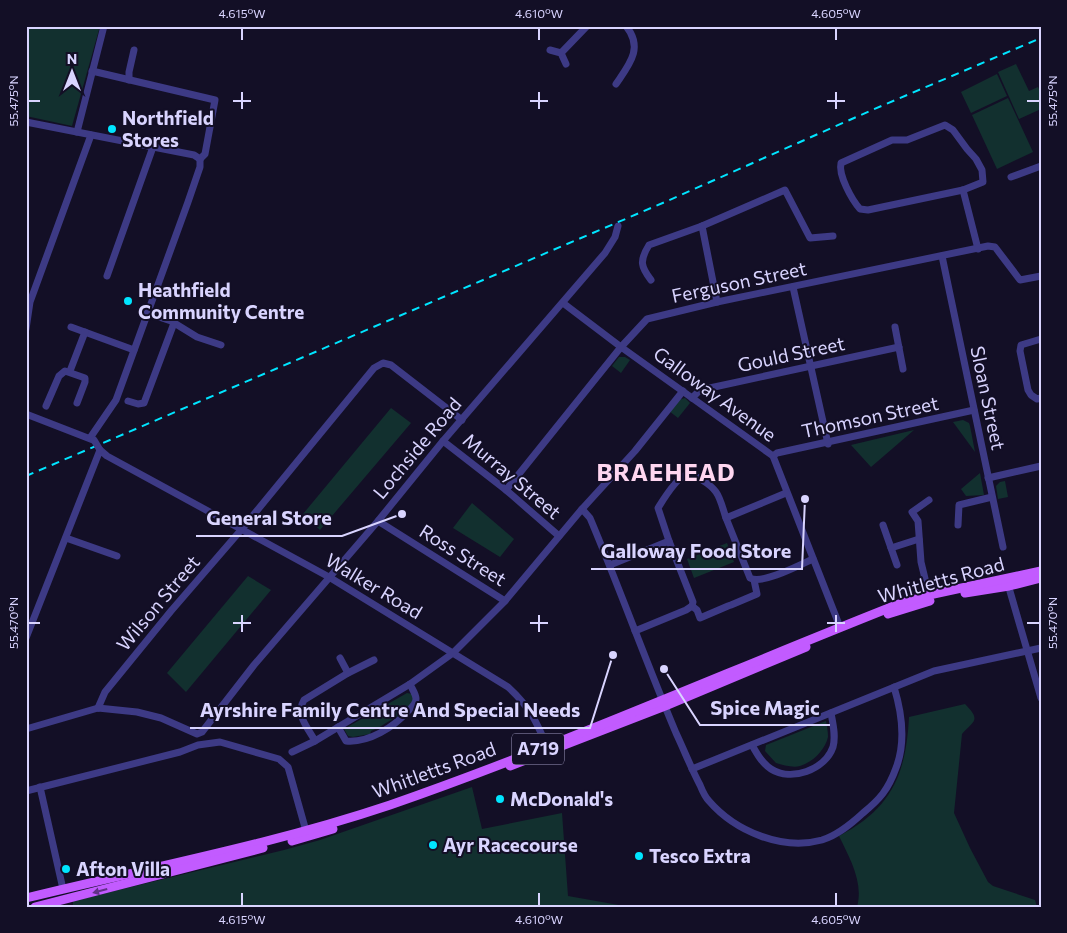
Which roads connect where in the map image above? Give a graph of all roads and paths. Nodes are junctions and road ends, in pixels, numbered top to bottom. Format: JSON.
{"nodes":[{"id":1,"x":104,"y":26,"type":"edge"},
{"id":2,"x":587,"y":26,"type":"edge"},
{"id":3,"x":626,"y":26,"type":"edge"},
{"id":4,"x":134,"y":50,"type":"dead end"},
{"id":5,"x":550,"y":50,"type":"dead end"},
{"id":6,"x":561,"y":53,"type":"junction"},
{"id":7,"x":566,"y":64,"type":"dead end"},
{"id":8,"x":92,"y":71,"type":"junction"},
{"id":9,"x":129,"y":80,"type":"junction"},
{"id":10,"x":616,"y":84,"type":"dead end"},
{"id":11,"x":26,"y":122,"type":"edge"},
{"id":12,"x":77,"y":132,"type":"junction"},
{"id":13,"x":91,"y":135,"type":"junction"},
{"id":14,"x":153,"y":147,"type":"junction"},
{"id":15,"x":200,"y":159,"type":"junction"},
{"id":16,"x":1041,"y":166,"type":"edge"},
{"id":17,"x":1011,"y":177,"type":"dead end"},
{"id":18,"x":963,"y":190,"type":"junction"},
{"id":19,"x":618,"y":226,"type":"dead end"},
{"id":20,"x":702,"y":226,"type":"junction"},
{"id":21,"x":833,"y":236,"type":"dead end"},
{"id":22,"x":978,"y":249,"type":"junction"},
{"id":23,"x":942,"y":256,"type":"junction"},
{"id":24,"x":107,"y":276,"type":"dead end"},
{"id":25,"x":1041,"y":276,"type":"edge"},
{"id":26,"x":651,"y":280,"type":"dead end"},
{"id":27,"x":793,"y":286,"type":"junction"},
{"id":28,"x":717,"y":302,"type":"junction"},
{"id":29,"x":563,"y":303,"type":"junction"},
{"id":30,"x":147,"y":313,"type":"junction"},
{"id":31,"x":174,"y":323,"type":"junction"},
{"id":32,"x":71,"y":327,"type":"dead end"},
{"id":33,"x":895,"y":327,"type":"dead end"},
{"id":34,"x":26,"y":329,"type":"edge"},
{"id":35,"x":85,"y":332,"type":"junction"},
{"id":36,"x":1041,"y":339,"type":"edge"},
{"id":37,"x":221,"y":345,"type":"dead end"},
{"id":38,"x":621,"y":347,"type":"junction"},
{"id":39,"x":899,"y":347,"type":"junction"},
{"id":40,"x":134,"y":350,"type":"junction"},
{"id":41,"x":811,"y":366,"type":"junction"},
{"id":42,"x":903,"y":369,"type":"dead end"},
{"id":43,"x":70,"y":371,"type":"junction"},
{"id":44,"x":683,"y":391,"type":"junction"},
{"id":45,"x":692,"y":398,"type":"junction"},
{"id":46,"x":1041,"y":398,"type":"edge"},
{"id":47,"x":128,"y":401,"type":"dead end"},
{"id":48,"x":77,"y":403,"type":"dead end"},
{"id":49,"x":46,"y":406,"type":"dead end"},
{"id":50,"x":974,"y":410,"type":"junction"},
{"id":51,"x":26,"y":414,"type":"edge"},
{"id":52,"x":462,"y":420,"type":"junction"},
{"id":53,"x":92,"y":439,"type":"junction"},
{"id":54,"x":443,"y":440,"type":"junction"},
{"id":55,"x":828,"y":444,"type":"junction"},
{"id":56,"x":100,"y":450,"type":"junction"},
{"id":57,"x":773,"y":456,"type":"junction"},
{"id":58,"x":1041,"y":466,"type":"edge"},
{"id":59,"x":988,"y":478,"type":"junction"},
{"id":60,"x":506,"y":490,"type":"junction"},
{"id":61,"x":786,"y":493,"type":"junction"},
{"id":62,"x":992,"y":497,"type":"junction"},
{"id":63,"x":929,"y":500,"type":"dead end"},
{"id":64,"x":582,"y":509,"type":"junction"},
{"id":65,"x":726,"y":518,"type":"junction"},
{"id":66,"x":378,"y":521,"type":"junction"},
{"id":67,"x":883,"y":525,"type":"dead end"},
{"id":68,"x":958,"y":526,"type":"dead end"},
{"id":69,"x":241,"y":530,"type":"junction"},
{"id":70,"x":559,"y":536,"type":"junction"},
{"id":71,"x":66,"y":538,"type":"junction"},
{"id":72,"x":919,"y":539,"type":"junction"},
{"id":73,"x":669,"y":541,"type":"junction"},
{"id":74,"x":1003,"y":547,"type":"dead end"},
{"id":75,"x":891,"y":548,"type":"junction"},
{"id":76,"x":116,"y":556,"type":"dead end"},
{"id":77,"x":813,"y":559,"type":"junction"},
{"id":78,"x":610,"y":565,"type":"junction"},
{"id":79,"x":897,"y":565,"type":"dead end"},
{"id":80,"x":1041,"y":570,"type":"edge"},
{"id":81,"x":329,"y":577,"type":"junction"},
{"id":82,"x":1041,"y":578,"type":"edge"},
{"id":83,"x":754,"y":580,"type":"junction"},
{"id":84,"x":1008,"y":582,"type":"junction"},
{"id":85,"x":929,"y":595,"type":"junction"},
{"id":86,"x":505,"y":600,"type":"junction"},
{"id":87,"x":692,"y":606,"type":"junction"},
{"id":88,"x":840,"y":627,"type":"junction"},
{"id":89,"x":635,"y":630,"type":"junction"},
{"id":90,"x":26,"y":638,"type":"edge"},
{"id":91,"x":1041,"y":648,"type":"edge"},
{"id":92,"x":1027,"y":651,"type":"junction"},
{"id":93,"x":453,"y":653,"type":"junction"},
{"id":94,"x":340,"y":658,"type":"dead end"},
{"id":95,"x":374,"y":660,"type":"dead end"},
{"id":96,"x":348,"y":673,"type":"junction"},
{"id":97,"x":410,"y":684,"type":"junction"},
{"id":98,"x":894,"y":686,"type":"junction"},
{"id":99,"x":1041,"y":698,"type":"edge"},
{"id":100,"x":664,"y":703,"type":"junction"},
{"id":101,"x":98,"y":708,"type":"junction"},
{"id":102,"x":831,"y":713,"type":"junction"},
{"id":103,"x":338,"y":727,"type":"junction"},
{"id":104,"x":26,"y":729,"type":"edge"},
{"id":105,"x":315,"y":741,"type":"junction"},
{"id":106,"x":752,"y":745,"type":"junction"},
{"id":107,"x":548,"y":749,"type":"junction"},
{"id":108,"x":292,"y":752,"type":"dead end"},
{"id":109,"x":692,"y":769,"type":"junction"},
{"id":110,"x":40,"y":788,"type":"junction"},
{"id":111,"x":26,"y":791,"type":"edge"},
{"id":112,"x":306,"y":831,"type":"junction"},
{"id":113,"x":63,"y":889,"type":"junction"},
{"id":114,"x":26,"y":898,"type":"edge"},
{"id":115,"x":66,"y":903,"type":"edge"},
{"id":116,"x":36,"y":907,"type":"edge"}],
"edges":[{"from":1,"to":8,"type":"street"},
{"from":2,"to":6,"type":"street"},
{"from":3,"to":10,"type":"street"},
{"from":4,"to":9,"type":"street"},
{"from":5,"to":6,"type":"street"},
{"from":6,"to":7,"type":"street"},
{"from":8,"to":9,"type":"street"},
{"from":8,"to":12,"type":"street"},
{"from":9,"to":15,"type":"street"},
{"from":11,"to":12,"type":"street"},
{"from":12,"to":13,"type":"street"},
{"from":13,"to":14,"type":"street"},
{"from":13,"to":34,"type":"street"},
{"from":14,"to":15,"type":"street"},
{"from":14,"to":24,"type":"street"},
{"from":15,"to":30,"type":"street"},
{"from":16,"to":17,"type":"street"},
{"from":18,"to":18,"type":"street"},
{"from":18,"to":22,"type":"street"},
{"from":19,"to":29,"type":"street","name":"Lochside Road"},
{"from":20,"to":21,"type":"street"},
{"from":20,"to":26,"type":"street"},
{"from":20,"to":28,"type":"street"},
{"from":22,"to":23,"type":"street","name":"Ferguson Street"},
{"from":22,"to":25,"type":"street","name":"Ferguson Street"},
{"from":23,"to":27,"type":"street","name":"Ferguson Street"},
{"from":23,"to":50,"type":"street","name":"Sloan Street"},
{"from":27,"to":28,"type":"street","name":"Ferguson Street"},
{"from":27,"to":41,"type":"street"},
{"from":28,"to":38,"type":"street","name":"Ferguson Street"},
{"from":29,"to":38,"type":"street","name":"Galloway Avenue"},
{"from":29,"to":52,"type":"street","name":"Lochside Road"},
{"from":30,"to":31,"type":"street"},
{"from":30,"to":40,"type":"street"},
{"from":31,"to":37,"type":"street"},
{"from":31,"to":47,"type":"street"},
{"from":32,"to":35,"type":"street"},
{"from":33,"to":39,"type":"street"},
{"from":35,"to":40,"type":"street"},
{"from":35,"to":43,"type":"street"},
{"from":36,"to":46,"type":"street"},
{"from":38,"to":44,"type":"street","name":"Galloway Avenue"},
{"from":38,"to":60,"type":"street","name":"Ferguson Street"},
{"from":39,"to":41,"type":"street","name":"Gould Street"},
{"from":39,"to":42,"type":"street"},
{"from":40,"to":53,"type":"street"},
{"from":41,"to":45,"type":"street","name":"Gould Street"},
{"from":41,"to":55,"type":"street"},
{"from":43,"to":48,"type":"street"},
{"from":43,"to":49,"type":"street"},
{"from":44,"to":45,"type":"street","name":"Galloway Avenue"},
{"from":44,"to":64,"type":"street"},
{"from":45,"to":57,"type":"street","name":"Galloway Avenue"},
{"from":50,"to":55,"type":"street","name":"Thomson Street"},
{"from":50,"to":59,"type":"street","name":"Sloan Street"},
{"from":51,"to":53,"type":"street"},
{"from":52,"to":54,"type":"street","name":"Lochside Road"},
{"from":52,"to":69,"type":"street","name":"Wilson Street"},
{"from":53,"to":56,"type":"street","bridge":true},
{"from":54,"to":60,"type":"street","name":"Murray Street"},
{"from":54,"to":66,"type":"street","name":"Lochside Road"},
{"from":55,"to":57,"type":"street","name":"Thomson Street"},
{"from":56,"to":69,"type":"street","name":"Walker Road"},
{"from":56,"to":71,"type":"street"},
{"from":57,"to":61,"type":"street","name":"Galloway Avenue"},
{"from":58,"to":59,"type":"street"},
{"from":59,"to":62,"type":"street","name":"Sloan Street"},
{"from":60,"to":70,"type":"street","name":"Murray Street"},
{"from":61,"to":65,"type":"street"},
{"from":61,"to":77,"type":"street","name":"Galloway Avenue"},
{"from":62,"to":68,"type":"street"},
{"from":62,"to":74,"type":"street","name":"Sloan Street"},
{"from":63,"to":72,"type":"street"},
{"from":64,"to":70,"type":"street"},
{"from":64,"to":78,"type":"street"},
{"from":65,"to":73,"type":"street"},
{"from":65,"to":83,"type":"street"},
{"from":66,"to":81,"type":"street","name":"Lochside Road"},
{"from":66,"to":86,"type":"street","name":"Ross Street"},
{"from":67,"to":75,"type":"street"},
{"from":69,"to":81,"type":"street","name":"Walker Road"},
{"from":69,"to":101,"type":"street","name":"Wilson Street"},
{"from":70,"to":86,"type":"street"},
{"from":71,"to":76,"type":"street"},
{"from":71,"to":90,"type":"street"},
{"from":72,"to":75,"type":"street"},
{"from":72,"to":85,"type":"street"},
{"from":73,"to":78,"type":"street"},
{"from":73,"to":87,"type":"street"},
{"from":75,"to":79,"type":"street"},
{"from":77,"to":83,"type":"street"},
{"from":77,"to":88,"type":"street","name":"Galloway Avenue"},
{"from":78,"to":89,"type":"street"},
{"from":80,"to":84,"type":"main road","name":"Whitletts Road","number":"A719"},
{"from":81,"to":93,"type":"street","name":"Walker Road"},
{"from":81,"to":101,"type":"street","name":"Lochside Road"},
{"from":82,"to":84,"type":"main road","name":"Whitletts Road","number":"A719"},
{"from":83,"to":87,"type":"street"},
{"from":84,"to":85,"type":"main road","name":"Whitletts Road","number":"A719"},
{"from":84,"to":92,"type":"street"},
{"from":84,"to":100,"type":"main road","name":"Whitletts Road","number":"A719"},
{"from":85,"to":88,"type":"main road","name":"Whitletts Road","number":"A719"},
{"from":86,"to":93,"type":"street"},
{"from":87,"to":89,"type":"street"},
{"from":88,"to":100,"type":"main road","name":"Whitletts Road","number":"A719"},
{"from":89,"to":100,"type":"street"},
{"from":91,"to":92,"type":"street"},
{"from":92,"to":98,"type":"street"},
{"from":92,"to":99,"type":"street"},
{"from":93,"to":97,"type":"street"},
{"from":93,"to":107,"type":"street","name":"Walker Road"},
{"from":94,"to":96,"type":"street"},
{"from":95,"to":96,"type":"street"},
{"from":96,"to":105,"type":"street"},
{"from":97,"to":103,"type":"street"},
{"from":97,"to":103,"type":"street"},
{"from":98,"to":102,"type":"street"},
{"from":98,"to":109,"type":"street"},
{"from":100,"to":107,"type":"main road","name":"Whitletts Road","number":"A719"},
{"from":100,"to":109,"type":"street"},
{"from":101,"to":104,"type":"street"},
{"from":102,"to":106,"type":"street"},
{"from":102,"to":106,"type":"street"},
{"from":103,"to":105,"type":"street"},
{"from":105,"to":108,"type":"street"},
{"from":106,"to":109,"type":"street"},
{"from":107,"to":112,"type":"main road","name":"Whitletts Road","number":"A719"},
{"from":107,"to":115,"type":"main road","name":"Whitletts Road","number":"A719","one_way":true},
{"from":110,"to":111,"type":"street"},
{"from":110,"to":112,"type":"street"},
{"from":110,"to":113,"type":"street"},
{"from":112,"to":113,"type":"main road","name":"Whitletts Road","number":"A719"},
{"from":113,"to":114,"type":"main road","name":"Whitletts Road","number":"A719"},
{"from":113,"to":115,"type":"main road"},
{"from":115,"to":116,"type":"main road","name":"Whitletts Road","number":"A719"}]}
